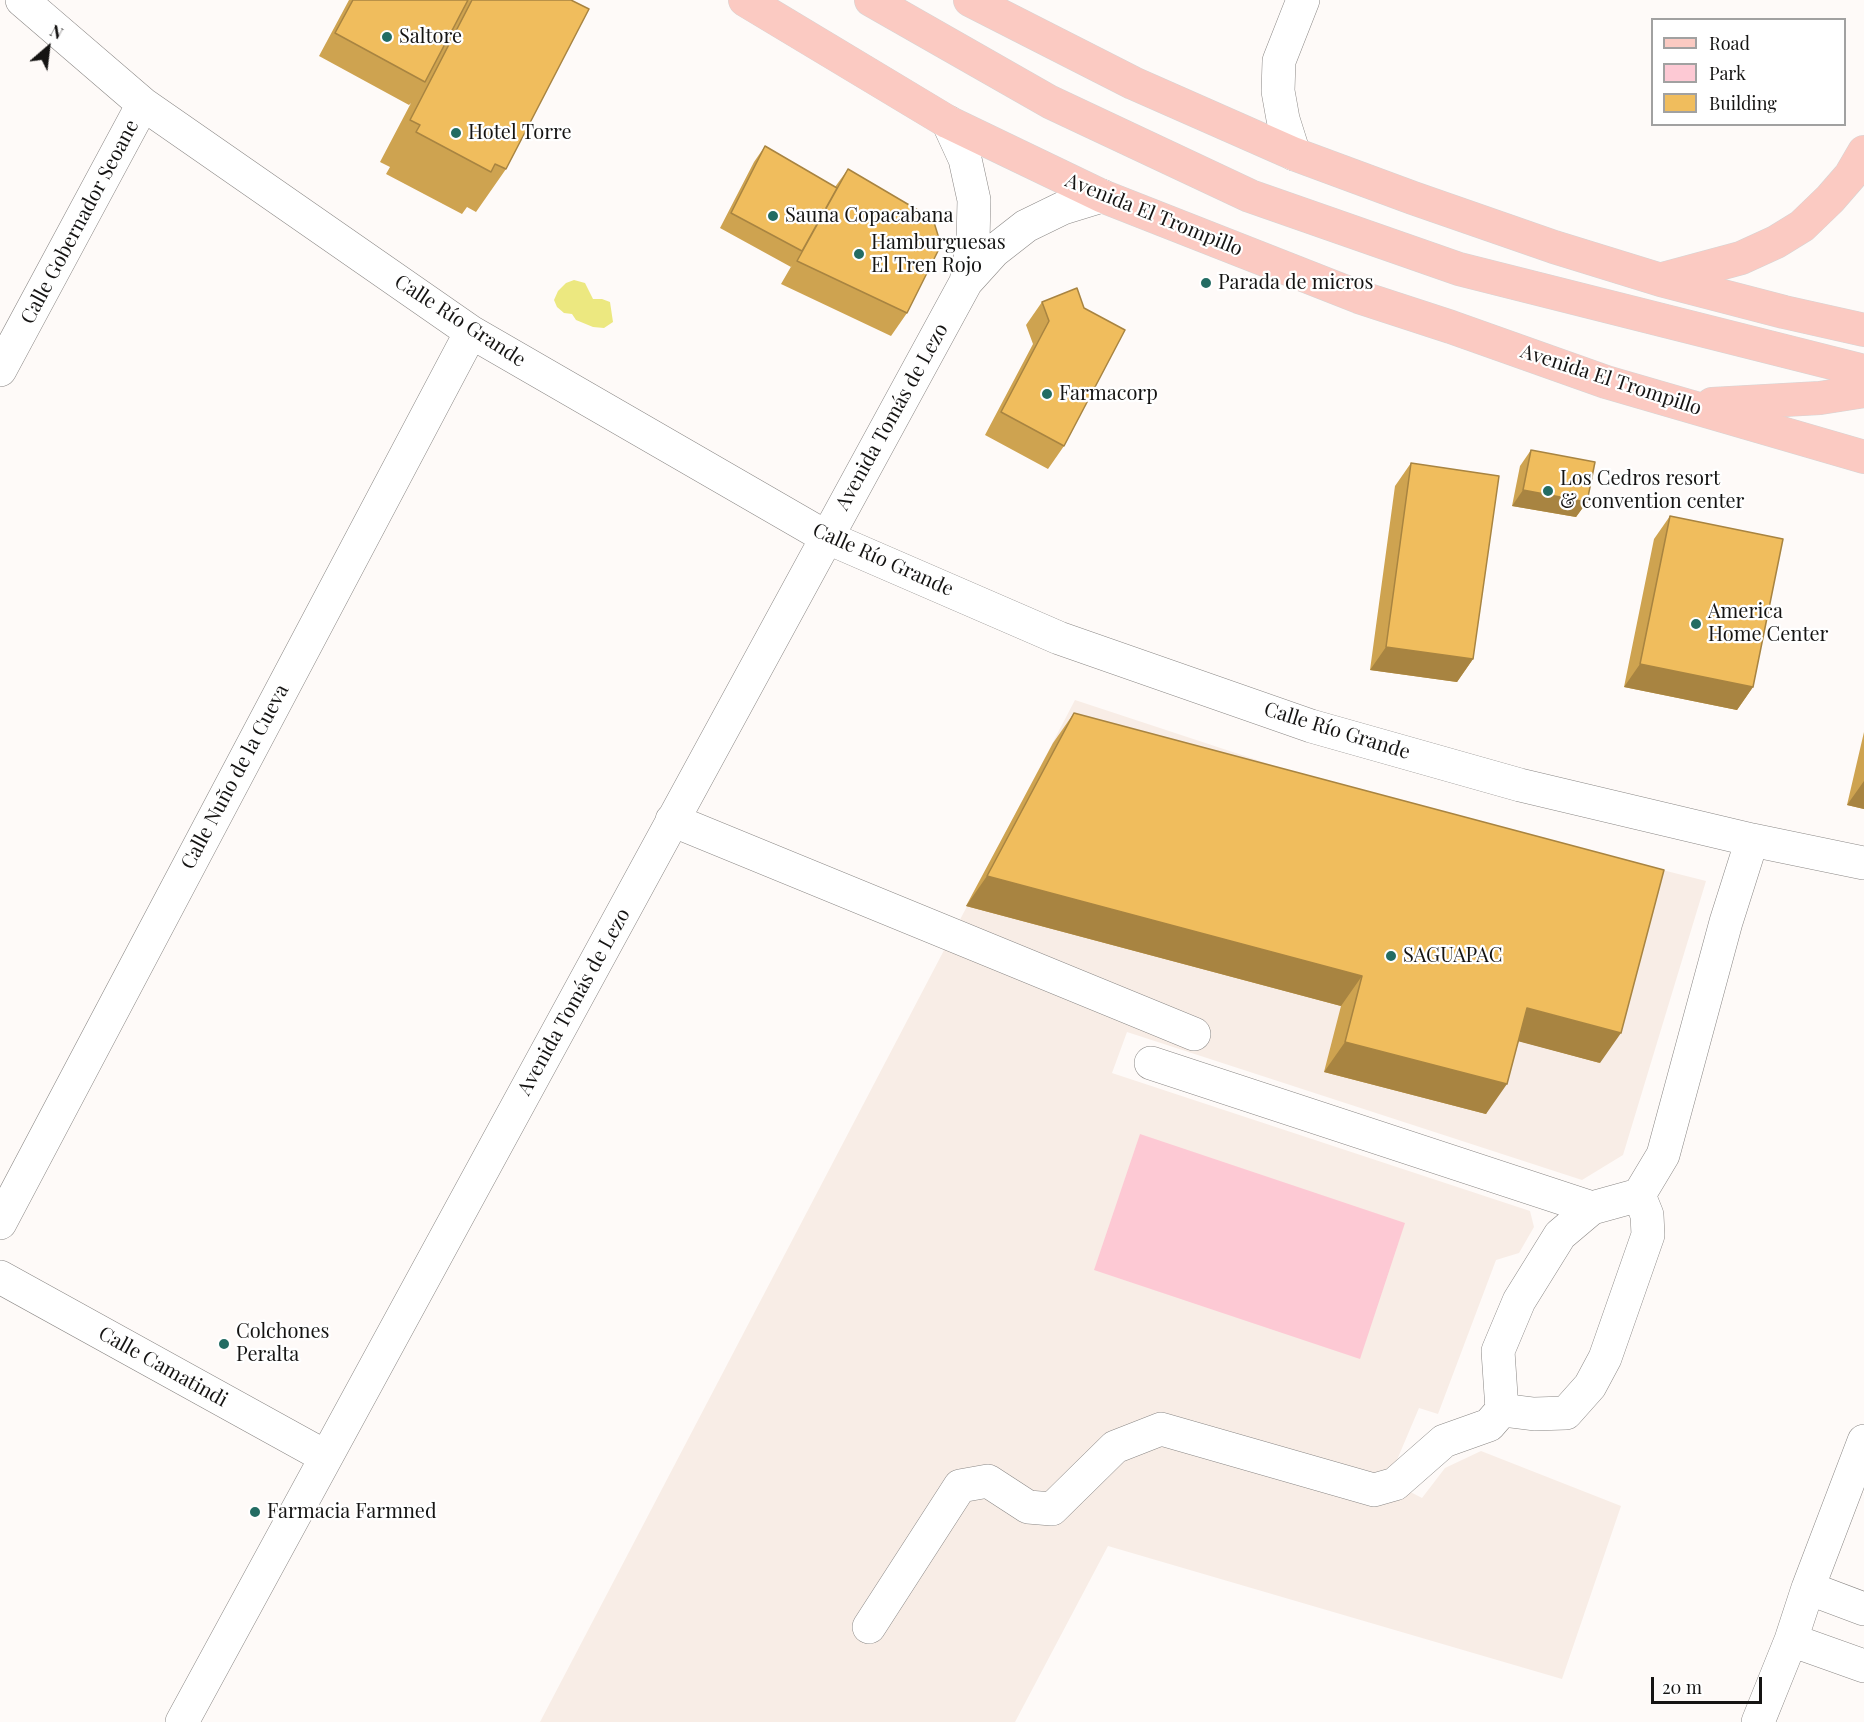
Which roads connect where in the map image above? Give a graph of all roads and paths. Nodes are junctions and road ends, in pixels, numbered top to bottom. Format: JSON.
{"nodes":[{"id":1,"x":22,"y":0,"type":"edge"},
{"id":2,"x":745,"y":0,"type":"edge"},
{"id":3,"x":871,"y":0,"type":"edge"},
{"id":4,"x":970,"y":0,"type":"edge"},
{"id":5,"x":1303,"y":0,"type":"edge"},
{"id":6,"x":143,"y":104,"type":"junction"},
{"id":7,"x":948,"y":122,"type":"junction"},
{"id":8,"x":1864,"y":152,"type":"edge"},
{"id":9,"x":1294,"y":154,"type":"junction"},
{"id":10,"x":1102,"y":196,"type":"junction"},
{"id":11,"x":1661,"y":280,"type":"junction"},
{"id":12,"x":966,"y":282,"type":"junction"},
{"id":13,"x":1574,"y":299,"type":"junction"},
{"id":14,"x":1864,"y":330,"type":"edge"},
{"id":15,"x":471,"y":332,"type":"junction"},
{"id":16,"x":0,"y":370,"type":"edge"},
{"id":17,"x":1864,"y":371,"type":"edge"},
{"id":18,"x":1864,"y":391,"type":"edge"},
{"id":19,"x":1686,"y":405,"type":"junction"},
{"id":20,"x":1864,"y":457,"type":"edge"},
{"id":21,"x":826,"y":537,"type":"junction"},
{"id":22,"x":672,"y":820,"type":"junction"},
{"id":23,"x":1752,"y":840,"type":"junction"},
{"id":24,"x":1864,"y":863,"type":"edge"},
{"id":25,"x":1194,"y":1034,"type":"dead end"},
{"id":26,"x":1151,"y":1063,"type":"dead end"},
{"id":27,"x":1639,"y":1195,"type":"junction"},
{"id":28,"x":1592,"y":1208,"type":"junction"},
{"id":29,"x":0,"y":1223,"type":"edge"},
{"id":30,"x":0,"y":1277,"type":"edge"},
{"id":31,"x":1502,"y":1410,"type":"junction"},
{"id":32,"x":1864,"y":1442,"type":"edge"},
{"id":33,"x":326,"y":1457,"type":"junction"},
{"id":34,"x":1808,"y":1588,"type":"junction"},
{"id":35,"x":1864,"y":1609,"type":"edge"},
{"id":36,"x":868,"y":1627,"type":"dead end"},
{"id":37,"x":1791,"y":1640,"type":"junction"},
{"id":38,"x":1864,"y":1666,"type":"edge"},
{"id":39,"x":182,"y":1722,"type":"edge"},
{"id":40,"x":1758,"y":1722,"type":"edge"}],
"edges":[{"from":1,"to":6,"type":"street","name":"Calle Río Grande"},
{"from":2,"to":7,"type":"main road","name":"Avenida El Trompillo"},
{"from":3,"to":13,"type":"main road"},
{"from":4,"to":9,"type":"main road"},
{"from":5,"to":9,"type":"street"},
{"from":6,"to":15,"type":"street","name":"Calle Río Grande"},
{"from":6,"to":16,"type":"street","name":"Calle Gobernador Seoane"},
{"from":7,"to":10,"type":"main road","name":"Avenida El Trompillo"},
{"from":7,"to":12,"type":"street","name":"Avenida Tomás de Lezo"},
{"from":8,"to":11,"type":"main road"},
{"from":9,"to":11,"type":"main road"},
{"from":10,"to":12,"type":"street","name":"Avenida Tomás de Lezo"},
{"from":10,"to":19,"type":"main road","name":"Avenida El Trompillo"},
{"from":11,"to":13,"type":"main road"},
{"from":11,"to":14,"type":"main road"},
{"from":12,"to":21,"type":"street","name":"Avenida Tomás de Lezo"},
{"from":13,"to":17,"type":"main road"},
{"from":15,"to":21,"type":"street","name":"Calle Río Grande"},
{"from":15,"to":29,"type":"street","name":"Calle Nuño de la Cueva"},
{"from":18,"to":19,"type":"main road"},
{"from":19,"to":20,"type":"main road","name":"Avenida El Trompillo"},
{"from":21,"to":22,"type":"street","name":"Avenida Tomás de Lezo"},
{"from":21,"to":23,"type":"street","name":"Calle Río Grande"},
{"from":22,"to":25,"type":"street"},
{"from":22,"to":33,"type":"street","name":"Avenida Tomás de Lezo"},
{"from":23,"to":24,"type":"street","name":"Calle Río Grande"},
{"from":23,"to":27,"type":"street"},
{"from":26,"to":28,"type":"street"},
{"from":27,"to":28,"type":"street"},
{"from":27,"to":31,"type":"street"},
{"from":28,"to":31,"type":"street"},
{"from":30,"to":33,"type":"street","name":"Calle Camatindi"},
{"from":31,"to":36,"type":"street"},
{"from":32,"to":34,"type":"street"},
{"from":33,"to":39,"type":"street","name":"Avenida Tomás de Lezo"},
{"from":34,"to":35,"type":"street"},
{"from":34,"to":37,"type":"street"},
{"from":37,"to":38,"type":"street"},
{"from":37,"to":40,"type":"street"}]}
